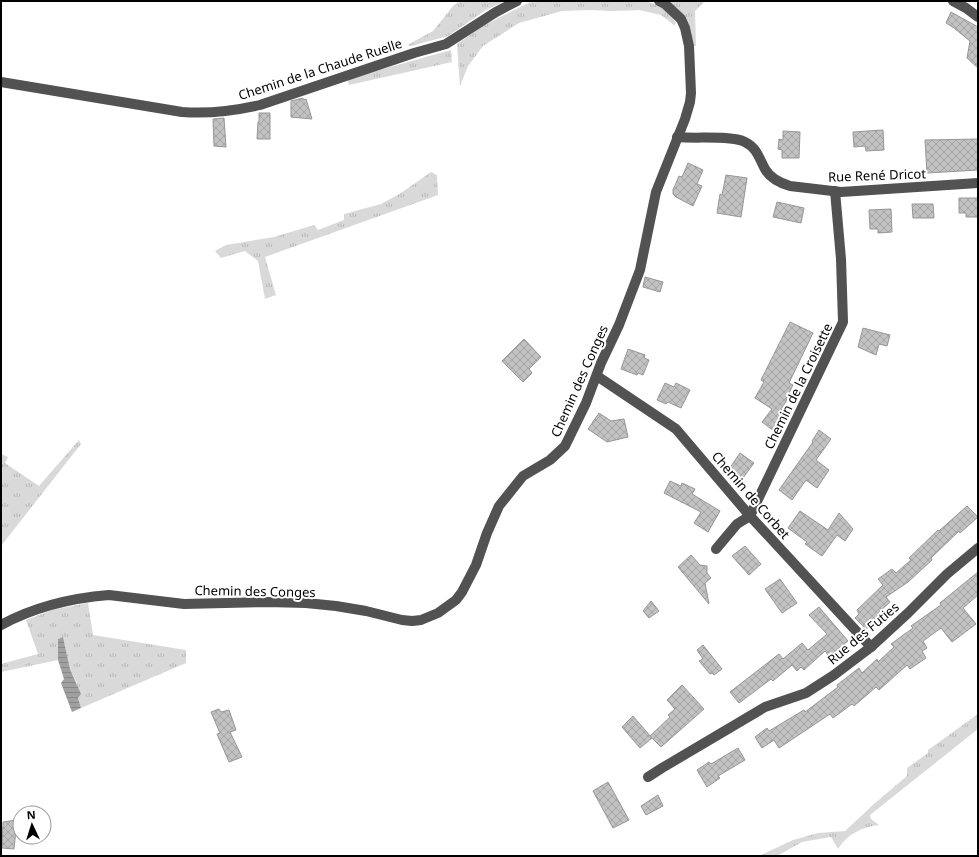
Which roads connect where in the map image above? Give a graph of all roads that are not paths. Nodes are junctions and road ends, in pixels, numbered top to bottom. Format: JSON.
{"nodes":[{"id":1,"x":517,"y":1,"type":"edge"},
{"id":2,"x":659,"y":1,"type":"edge"},
{"id":3,"x":953,"y":1,"type":"edge"},
{"id":4,"x":967,"y":5,"type":"edge"},
{"id":5,"x":978,"y":17,"type":"edge"},
{"id":6,"x":1,"y":82,"type":"edge"},
{"id":7,"x":678,"y":136,"type":"junction"},
{"id":8,"x":978,"y":183,"type":"edge"},
{"id":9,"x":835,"y":191,"type":"junction"},
{"id":10,"x":597,"y":376,"type":"junction"},
{"id":11,"x":750,"y":516,"type":"junction"},
{"id":12,"x":978,"y":548,"type":"edge"},
{"id":13,"x":716,"y":549,"type":"dead end"},
{"id":14,"x":1,"y":625,"type":"edge"},
{"id":15,"x":871,"y":648,"type":"junction"},
{"id":16,"x":648,"y":778,"type":"dead end"}],
"edges":[{"from":1,"to":6,"type":"street","name":"Chemin de la Chaude Ruelle"},
{"from":2,"to":7,"type":"street","name":"Chemin des Conges"},
{"from":3,"to":4,"type":"street"},
{"from":4,"to":5,"type":"street"},
{"from":7,"to":9,"type":"street","name":"Rue René Dricot"},
{"from":7,"to":10,"type":"street","name":"Chemin des Conges"},
{"from":8,"to":9,"type":"street","name":"Rue René Dricot"},
{"from":9,"to":11,"type":"street","name":"Chemin de la Croisette"},
{"from":10,"to":11,"type":"street","name":"Chemin de Corbet"},
{"from":10,"to":14,"type":"street","name":"Chemin des Conges"},
{"from":11,"to":13,"type":"street"},
{"from":11,"to":15,"type":"street","name":"Chemin de Corbet"},
{"from":12,"to":15,"type":"street","name":"Rue des Futies"},
{"from":15,"to":16,"type":"street","name":"Rue des Futies"}]}
